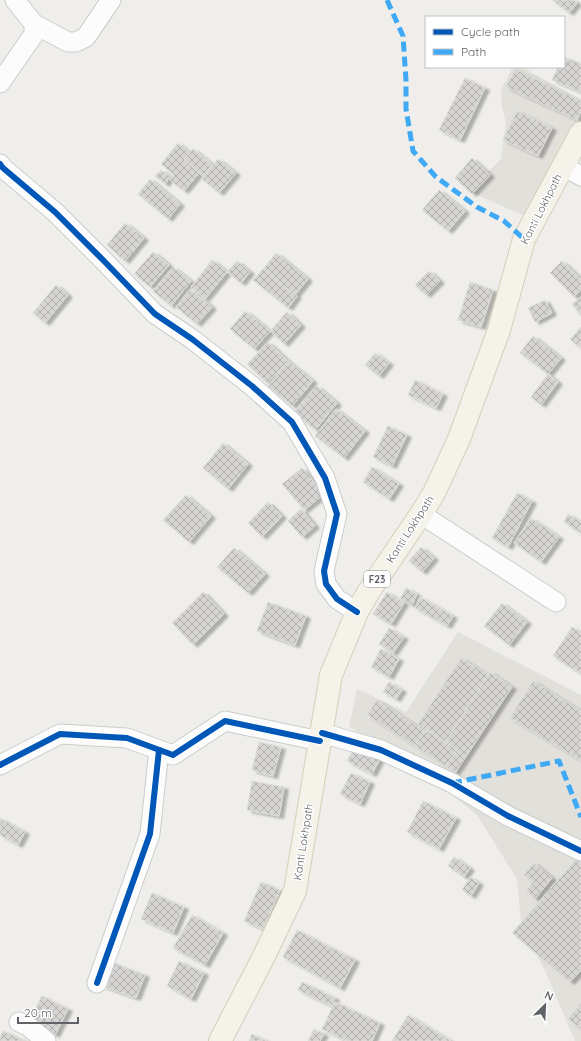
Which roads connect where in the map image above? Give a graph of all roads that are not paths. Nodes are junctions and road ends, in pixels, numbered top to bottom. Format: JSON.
{"nodes":[{"id":1,"x":16,"y":0,"type":"edge"},
{"id":2,"x":111,"y":0,"type":"edge"},
{"id":3,"x":34,"y":24,"type":"junction"},
{"id":4,"x":0,"y":83,"type":"edge"},
{"id":5,"x":581,"y":133,"type":"edge"},
{"id":6,"x":0,"y":164,"type":"edge"},
{"id":7,"x":572,"y":171,"type":"edge"},
{"id":8,"x":421,"y":514,"type":"junction"},
{"id":9,"x":556,"y":602,"type":"dead end"},
{"id":10,"x":357,"y":612,"type":"junction"},
{"id":11,"x":321,"y":737,"type":"junction"},
{"id":12,"x":159,"y":750,"type":"junction"},
{"id":13,"x":0,"y":765,"type":"edge"},
{"id":14,"x":581,"y":851,"type":"edge"},
{"id":15,"x":97,"y":983,"type":"dead end"},
{"id":16,"x":19,"y":1022,"type":"dead end"},
{"id":17,"x":46,"y":1041,"type":"edge"},
{"id":18,"x":220,"y":1041,"type":"edge"}],
"edges":[{"from":1,"to":3,"type":"street"},
{"from":2,"to":3,"type":"street"},
{"from":3,"to":4,"type":"street"},
{"from":5,"to":7,"type":"main road","name":"Kanti Lokhpath","number":"F23"},
{"from":6,"to":10,"type":"street"},
{"from":7,"to":8,"type":"main road","name":"Kanti Lokhpath","number":"F23"},
{"from":8,"to":9,"type":"street"},
{"from":8,"to":10,"type":"main road","name":"Kanti Lokhpath","number":"F23"},
{"from":10,"to":11,"type":"main road","name":"Kanti Lokhpath","number":"F23"},
{"from":11,"to":12,"type":"street"},
{"from":11,"to":14,"type":"street"},
{"from":11,"to":18,"type":"main road","name":"Kanti Lokhpath","number":"F23"},
{"from":12,"to":13,"type":"street"},
{"from":12,"to":15,"type":"street"},
{"from":16,"to":17,"type":"street"}]}
